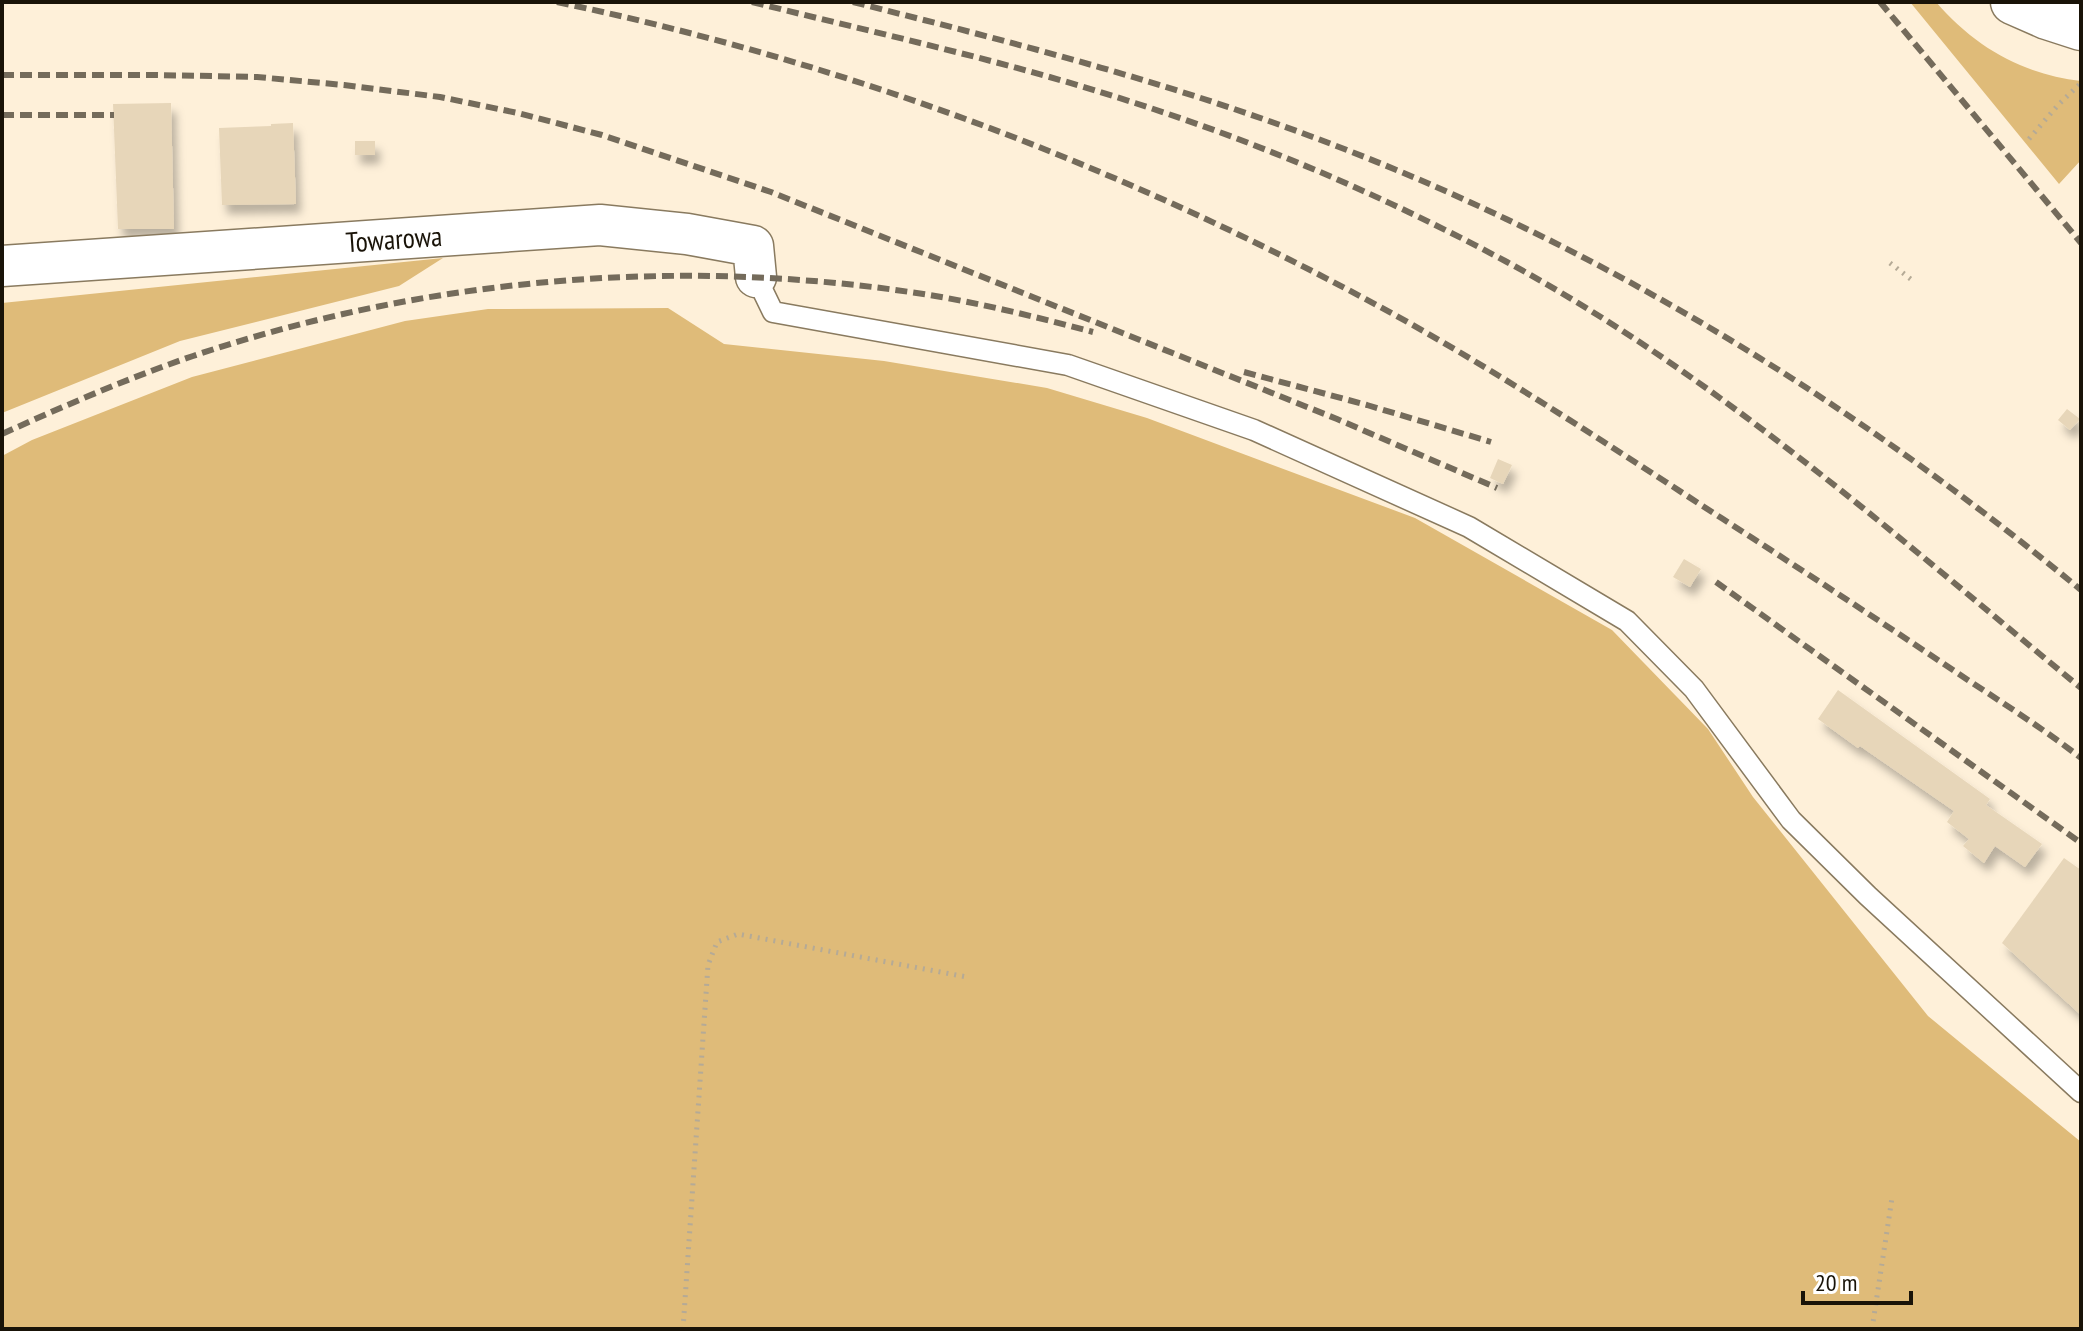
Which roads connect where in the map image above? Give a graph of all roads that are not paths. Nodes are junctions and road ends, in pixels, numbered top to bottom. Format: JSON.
{"nodes":[{"id":1,"x":2013,"y":2,"type":"edge"},
{"id":2,"x":2081,"y":28,"type":"edge"},
{"id":3,"x":2,"y":266,"type":"edge"},
{"id":4,"x":756,"y":277,"type":"joint"},
{"id":5,"x":2081,"y":1092,"type":"edge"}],
"edges":[{"from":1,"to":2,"type":"street"},
{"from":3,"to":4,"type":"street","name":"Towarowa"},
{"from":4,"to":5,"type":"lane"}]}
